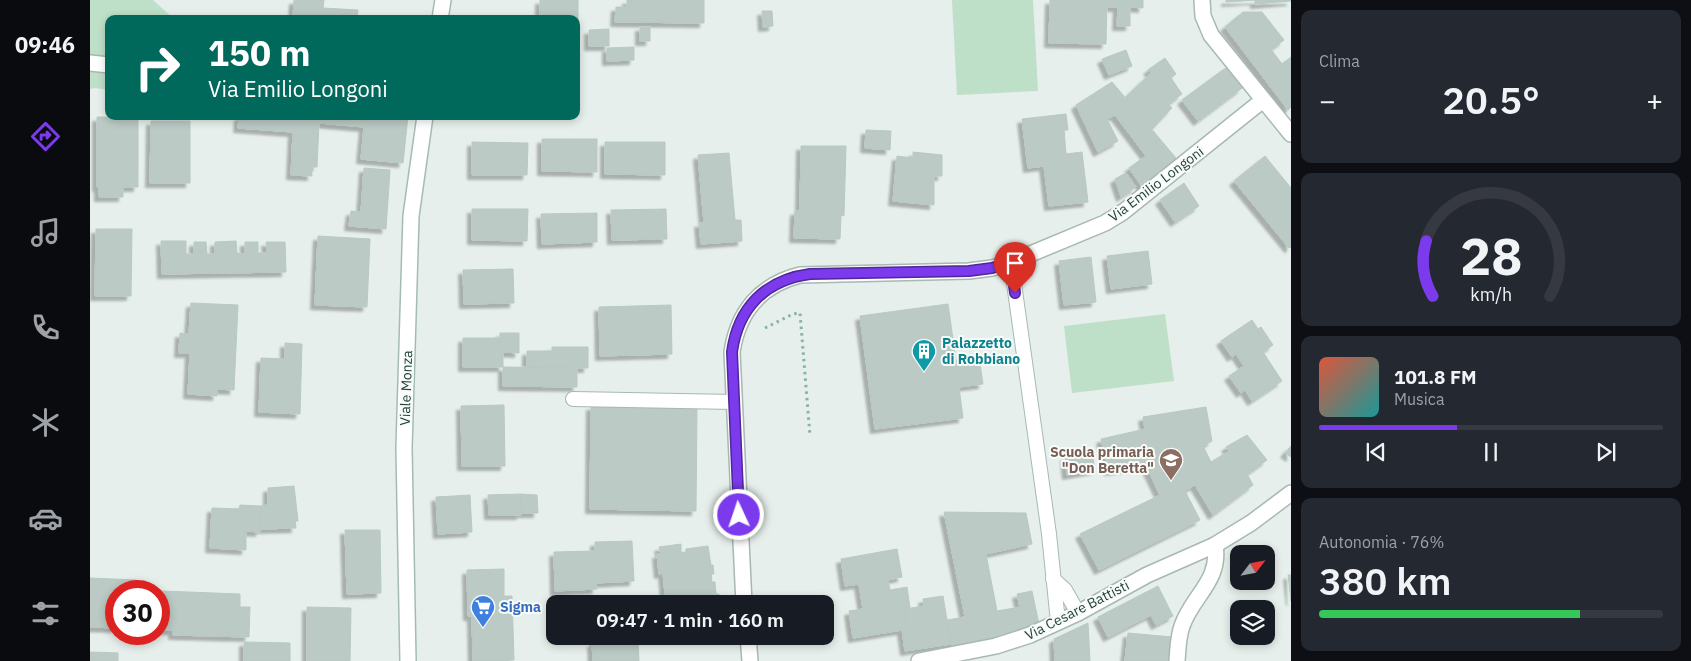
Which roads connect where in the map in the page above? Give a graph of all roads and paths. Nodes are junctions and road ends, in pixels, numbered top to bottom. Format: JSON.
{"nodes":[{"id":1,"x":443,"y":0,"type":"edge"},
{"id":2,"x":1202,"y":0,"type":"edge"},
{"id":3,"x":441,"y":15,"type":"edge"},
{"id":4,"x":90,"y":63,"type":"edge"},
{"id":5,"x":105,"y":65,"type":"edge"},
{"id":6,"x":1263,"y":100,"type":"junction"},
{"id":7,"x":424,"y":120,"type":"edge"},
{"id":8,"x":1291,"y":134,"type":"edge"},
{"id":9,"x":1011,"y":262,"type":"junction"},
{"id":10,"x":766,"y":328,"type":"dead end"},
{"id":11,"x":573,"y":399,"type":"dead end"},
{"id":12,"x":734,"y":402,"type":"junction"},
{"id":13,"x":810,"y":436,"type":"dead end"},
{"id":14,"x":1291,"y":493,"type":"edge"},
{"id":15,"x":1215,"y":545,"type":"junction"},
{"id":16,"x":1053,"y":579,"type":"junction"},
{"id":17,"x":744,"y":595,"type":"edge"},
{"id":18,"x":1078,"y":612,"type":"junction"},
{"id":19,"x":1058,"y":622,"type":"junction"},
{"id":20,"x":749,"y":645,"type":"edge"},
{"id":21,"x":408,"y":661,"type":"edge"},
{"id":22,"x":750,"y":661,"type":"edge"},
{"id":23,"x":919,"y":661,"type":"edge"},
{"id":24,"x":1176,"y":661,"type":"edge"}],
"edges":[{"from":1,"to":3,"type":"street"},
{"from":2,"to":6,"type":"street"},
{"from":4,"to":5,"type":"street"},
{"from":6,"to":8,"type":"street"},
{"from":6,"to":9,"type":"street","name":"Via Emilio Longoni"},
{"from":7,"to":21,"type":"street","name":"Viale Monza"},
{"from":9,"to":12,"type":"street","name":"Via Emilio Longoni"},
{"from":9,"to":16,"type":"lane"},
{"from":10,"to":13,"type":"path"},
{"from":11,"to":12,"type":"lane"},
{"from":12,"to":17,"type":"street","name":"Via Emilio Longoni"},
{"from":14,"to":15,"type":"street","name":"Via Cesare Battisti"},
{"from":15,"to":18,"type":"street","name":"Via Cesare Battisti"},
{"from":15,"to":24,"type":"street"},
{"from":16,"to":18,"type":"lane"},
{"from":16,"to":19,"type":"lane"},
{"from":18,"to":19,"type":"street","name":"Via Cesare Battisti"},
{"from":19,"to":23,"type":"street","name":"Via Cesare Battisti"},
{"from":20,"to":22,"type":"street"}]}
